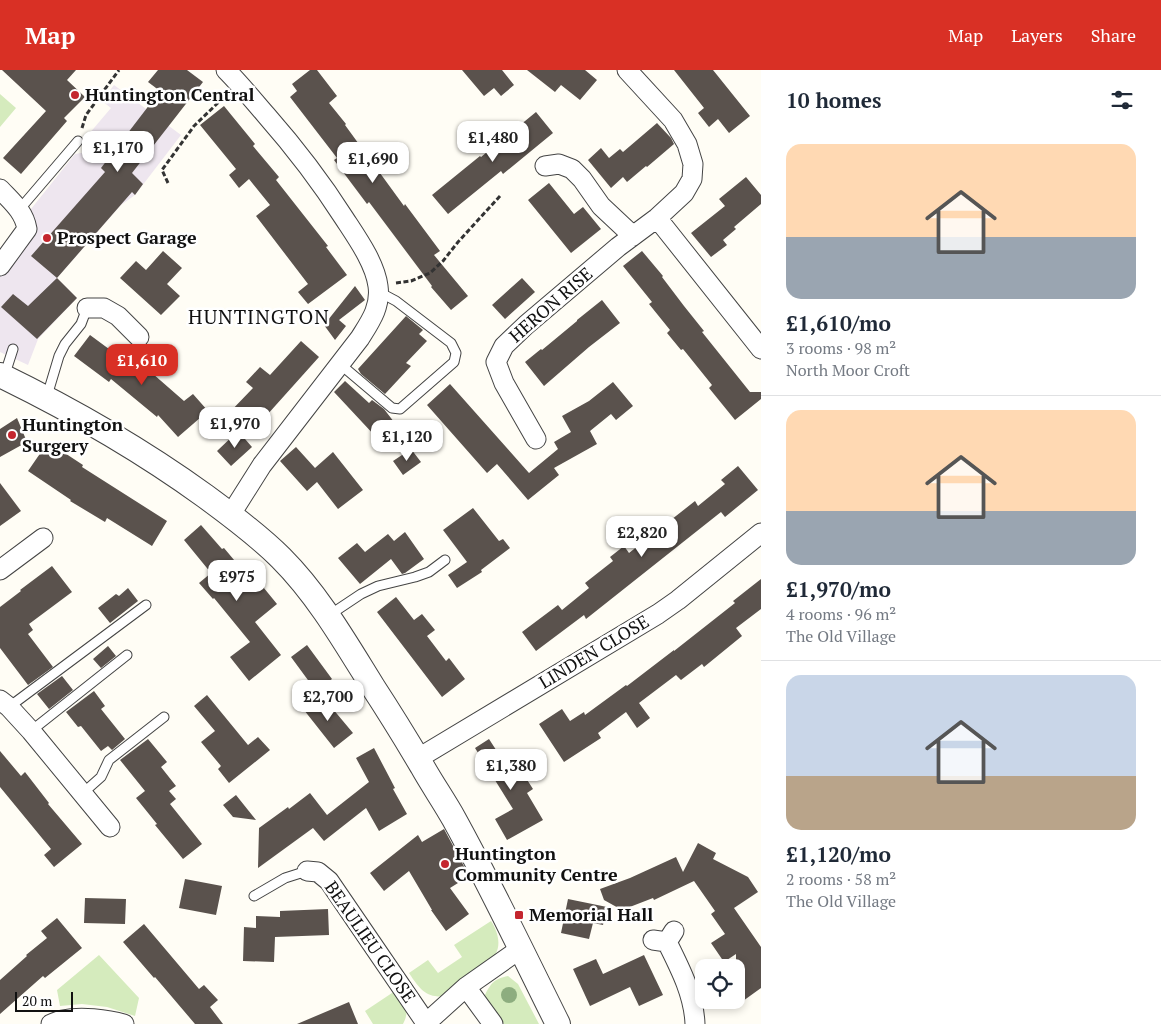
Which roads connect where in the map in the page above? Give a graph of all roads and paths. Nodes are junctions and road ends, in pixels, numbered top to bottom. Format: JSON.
{"nodes":[{"id":1,"x":119,"y":70,"type":"edge"},
{"id":2,"x":627,"y":70,"type":"edge"},
{"id":3,"x":231,"y":76,"type":"edge"},
{"id":4,"x":78,"y":141,"type":"joint"},
{"id":5,"x":545,"y":166,"type":"dead end"},
{"id":6,"x":168,"y":183,"type":"dead end"},
{"id":7,"x":0,"y":189,"type":"edge"},
{"id":8,"x":500,"y":196,"type":"dead end"},
{"id":9,"x":19,"y":210,"type":"junction"},
{"id":10,"x":657,"y":218,"type":"junction"},
{"id":11,"x":633,"y":236,"type":"junction"},
{"id":12,"x":0,"y":266,"type":"edge"},
{"id":13,"x":378,"y":288,"type":"junction"},
{"id":14,"x":87,"y":308,"type":"joint"},
{"id":15,"x":139,"y":337,"type":"dead end"},
{"id":16,"x":13,"y":349,"type":"dead end"},
{"id":17,"x":761,"y":349,"type":"edge"},
{"id":18,"x":340,"y":364,"type":"junction"},
{"id":19,"x":2,"y":376,"type":"edge"},
{"id":20,"x":46,"y":399,"type":"junction"},
{"id":21,"x":536,"y":439,"type":"dead end"},
{"id":22,"x":230,"y":514,"type":"junction"},
{"id":23,"x":761,"y":533,"type":"edge"},
{"id":24,"x":43,"y":538,"type":"dead end"},
{"id":25,"x":445,"y":560,"type":"dead end"},
{"id":26,"x":0,"y":570,"type":"edge"},
{"id":27,"x":146,"y":605,"type":"dead end"},
{"id":28,"x":328,"y":616,"type":"junction"},
{"id":29,"x":127,"y":655,"type":"dead end"},
{"id":30,"x":5,"y":703,"type":"edge"},
{"id":31,"x":164,"y":717,"type":"dead end"},
{"id":32,"x":31,"y":731,"type":"junction"},
{"id":33,"x":417,"y":759,"type":"junction"},
{"id":34,"x":83,"y":793,"type":"junction"},
{"id":35,"x":110,"y":826,"type":"dead end"},
{"id":36,"x":307,"y":871,"type":"joint"},
{"id":37,"x":254,"y":896,"type":"dead end"},
{"id":38,"x":665,"y":938,"type":"dead end"},
{"id":39,"x":520,"y":948,"type":"junction"},
{"id":40,"x":466,"y":987,"type":"junction"},
{"id":41,"x":426,"y":1023,"type":"edge"},
{"id":42,"x":51,"y":1024,"type":"edge"},
{"id":43,"x":124,"y":1024,"type":"edge"},
{"id":44,"x":493,"y":1024,"type":"edge"},
{"id":45,"x":558,"y":1024,"type":"edge"},
{"id":46,"x":695,"y":1024,"type":"edge"}],
"edges":[{"from":1,"to":4,"type":"path"},
{"from":2,"to":10,"type":"street","name":"HERON RISE"},
{"from":3,"to":6,"type":"path"},
{"from":3,"to":13,"type":"street"},
{"from":4,"to":9,"type":"lane"},
{"from":5,"to":11,"type":"street"},
{"from":7,"to":9,"type":"street"},
{"from":8,"to":13,"type":"path"},
{"from":9,"to":12,"type":"street"},
{"from":10,"to":11,"type":"street","name":"HERON RISE"},
{"from":10,"to":17,"type":"street"},
{"from":11,"to":21,"type":"street","name":"HERON RISE"},
{"from":13,"to":18,"type":"street"},
{"from":13,"to":18,"type":"lane"},
{"from":14,"to":15,"type":"street"},
{"from":14,"to":20,"type":"lane"},
{"from":16,"to":19,"type":"lane"},
{"from":18,"to":22,"type":"street"},
{"from":19,"to":20,"type":"street"},
{"from":20,"to":22,"type":"street"},
{"from":22,"to":28,"type":"street"},
{"from":23,"to":33,"type":"street","name":"LINDEN CLOSE"},
{"from":24,"to":26,"type":"street"},
{"from":25,"to":28,"type":"lane"},
{"from":27,"to":30,"type":"lane"},
{"from":28,"to":33,"type":"street"},
{"from":29,"to":32,"type":"lane"},
{"from":30,"to":32,"type":"street"},
{"from":31,"to":34,"type":"lane"},
{"from":32,"to":34,"type":"street"},
{"from":33,"to":39,"type":"street"},
{"from":34,"to":35,"type":"street"},
{"from":36,"to":37,"type":"lane"},
{"from":36,"to":41,"type":"street","name":"BEAULIEU CLOSE"},
{"from":38,"to":46,"type":"street"},
{"from":39,"to":40,"type":"street"},
{"from":39,"to":45,"type":"street"},
{"from":40,"to":41,"type":"street"},
{"from":40,"to":44,"type":"street"},
{"from":42,"to":43,"type":"street"}]}
